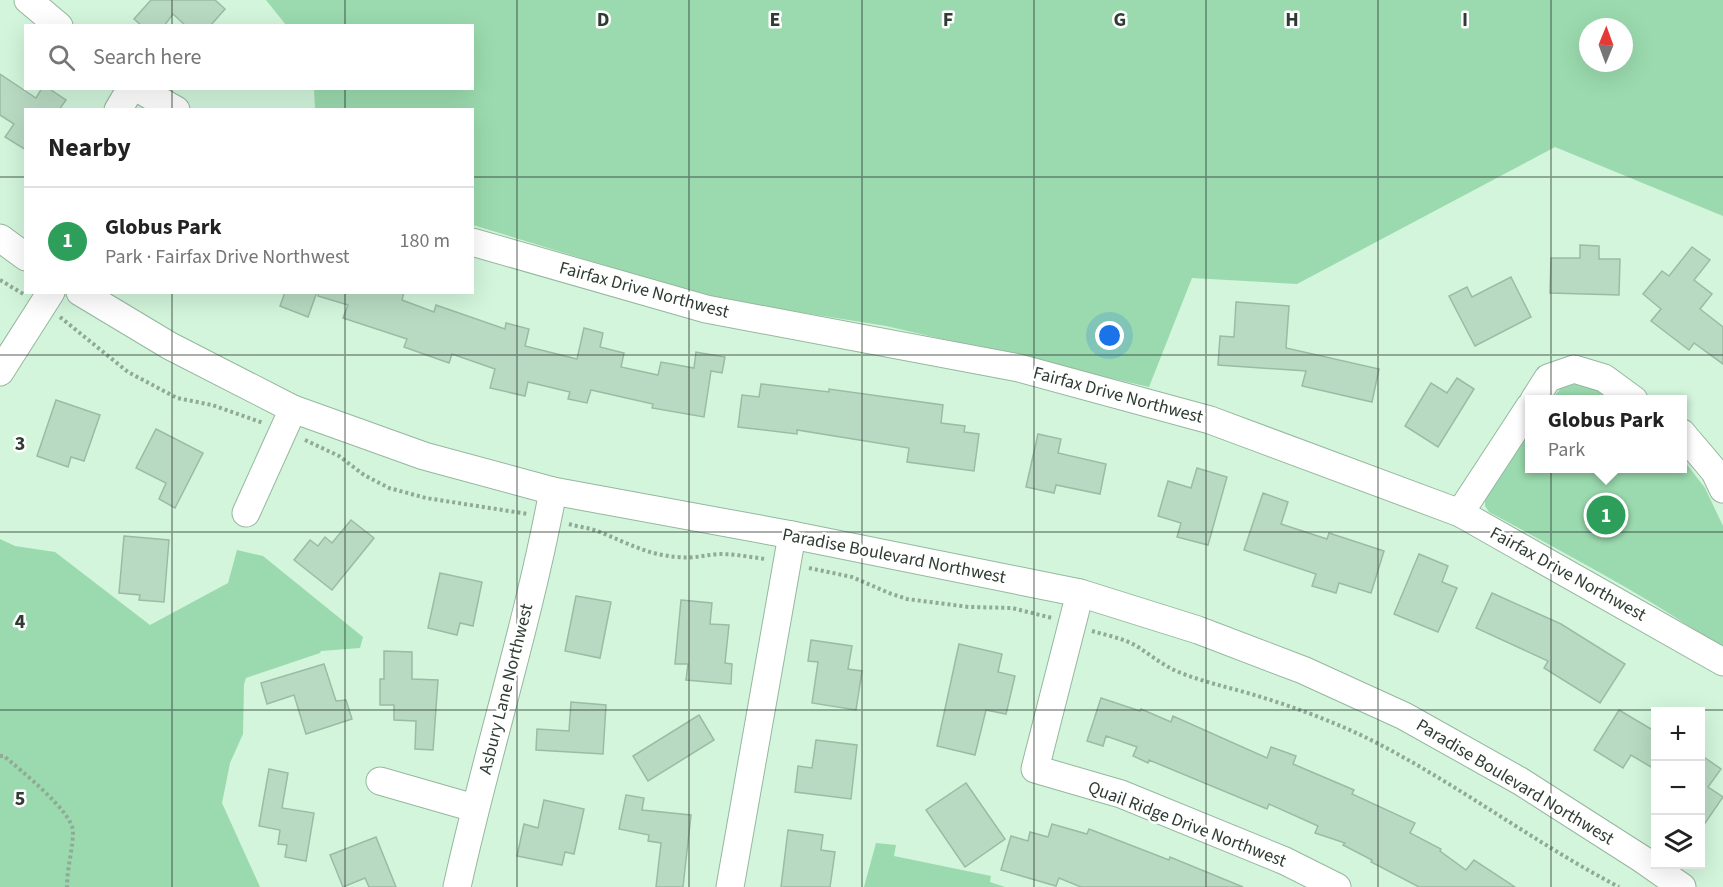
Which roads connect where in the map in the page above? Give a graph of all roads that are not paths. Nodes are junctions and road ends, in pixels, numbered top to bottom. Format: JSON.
{"nodes":[{"id":1,"x":28,"y":0,"type":"edge"},
{"id":2,"x":57,"y":24,"type":"edge"},
{"id":3,"x":129,"y":90,"type":"edge"},
{"id":4,"x":141,"y":90,"type":"edge"},
{"id":5,"x":119,"y":108,"type":"edge"},
{"id":6,"x":172,"y":108,"type":"edge"},
{"id":7,"x":0,"y":238,"type":"edge"},
{"id":8,"x":474,"y":243,"type":"edge"},
{"id":9,"x":24,"y":256,"type":"edge"},
{"id":10,"x":83,"y":294,"type":"edge"},
{"id":11,"x":45,"y":301,"type":"edge"},
{"id":12,"x":0,"y":372,"type":"edge"},
{"id":13,"x":1537,"y":395,"type":"edge"},
{"id":14,"x":1628,"y":395,"type":"edge"},
{"id":15,"x":293,"y":409,"type":"junction"},
{"id":16,"x":1525,"y":414,"type":"edge"},
{"id":17,"x":1687,"y":439,"type":"edge"},
{"id":18,"x":1723,"y":489,"type":"edge"},
{"id":19,"x":554,"y":492,"type":"junction"},
{"id":20,"x":246,"y":513,"type":"dead end"},
{"id":21,"x":1460,"y":513,"type":"junction"},
{"id":22,"x":792,"y":535,"type":"junction"},
{"id":23,"x":1080,"y":593,"type":"junction"},
{"id":24,"x":1723,"y":662,"type":"edge"},
{"id":25,"x":380,"y":781,"type":"dead end"},
{"id":26,"x":474,"y":808,"type":"junction"},
{"id":27,"x":456,"y":887,"type":"edge"},
{"id":28,"x":730,"y":887,"type":"edge"},
{"id":29,"x":1337,"y":887,"type":"edge"},
{"id":30,"x":1682,"y":887,"type":"edge"}],
"edges":[{"from":1,"to":2,"type":"street"},
{"from":3,"to":5,"type":"street"},
{"from":4,"to":6,"type":"street"},
{"from":7,"to":9,"type":"street"},
{"from":8,"to":21,"type":"street","name":"Fairfax Drive Northwest"},
{"from":10,"to":15,"type":"street","name":"Paradise Boulevard Northwest"},
{"from":11,"to":12,"type":"street"},
{"from":13,"to":14,"type":"street"},
{"from":15,"to":19,"type":"street","name":"Paradise Boulevard Northwest"},
{"from":15,"to":20,"type":"street"},
{"from":16,"to":21,"type":"street"},
{"from":17,"to":18,"type":"street"},
{"from":19,"to":22,"type":"street","name":"Paradise Boulevard Northwest"},
{"from":19,"to":26,"type":"street","name":"Asbury Lane Northwest"},
{"from":21,"to":24,"type":"street","name":"Fairfax Drive Northwest"},
{"from":22,"to":23,"type":"street","name":"Paradise Boulevard Northwest"},
{"from":22,"to":28,"type":"street"},
{"from":23,"to":29,"type":"street","name":"Quail Ridge Drive Northwest"},
{"from":23,"to":30,"type":"street","name":"Paradise Boulevard Northwest"},
{"from":25,"to":26,"type":"street"},
{"from":26,"to":27,"type":"street","name":"Asbury Lane Northwest"}]}
